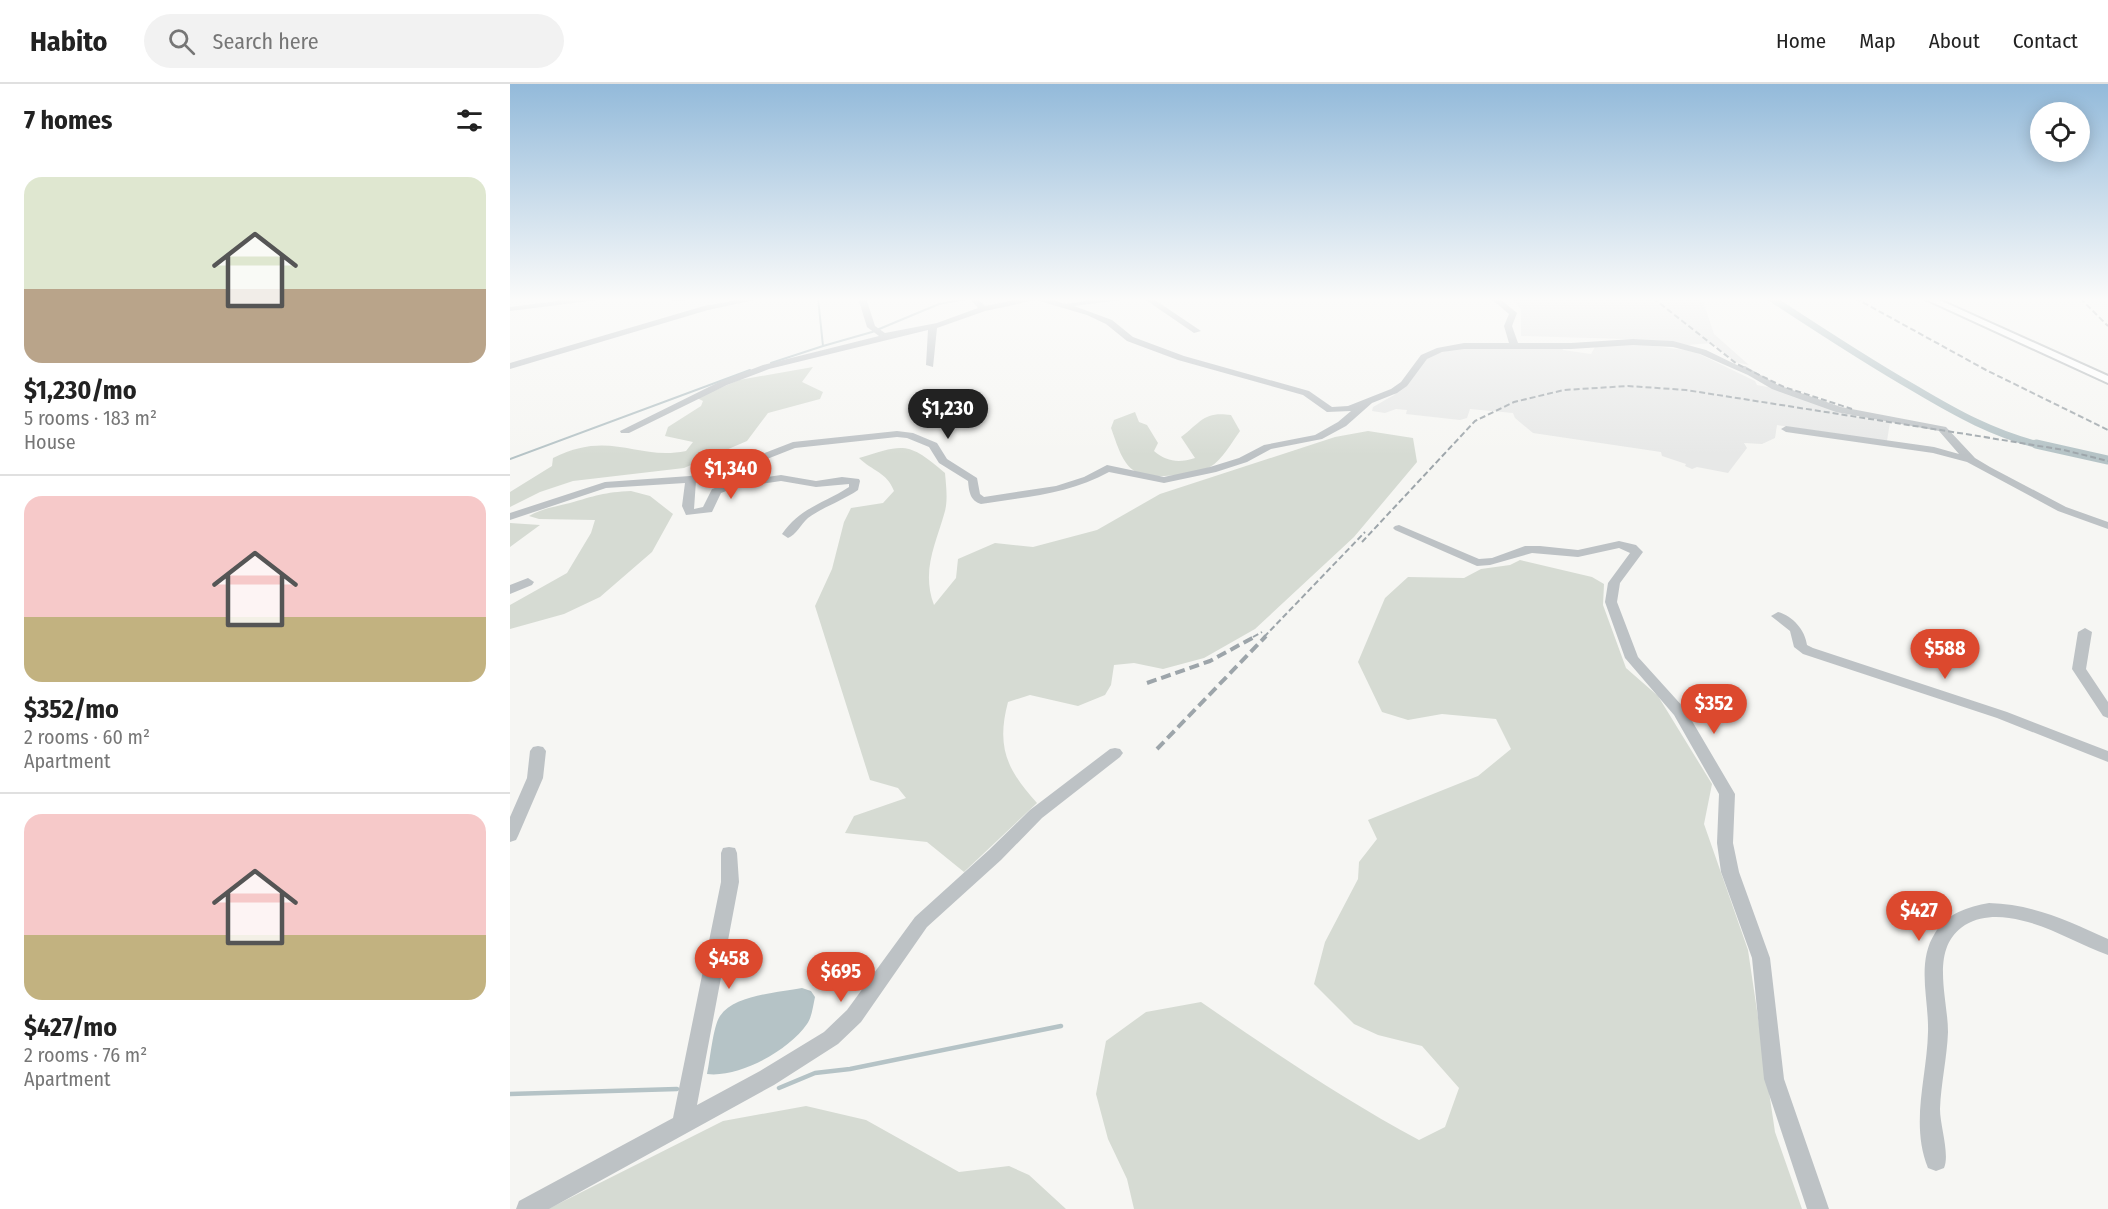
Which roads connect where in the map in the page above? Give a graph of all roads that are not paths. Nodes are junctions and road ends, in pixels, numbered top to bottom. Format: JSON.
{"nodes":[{"id":1,"x":562,"y":350,"type":"edge"},
{"id":2,"x":831,"y":350,"type":"edge"},
{"id":3,"x":930,"y":350,"type":"edge"},
{"id":4,"x":1161,"y":350,"type":"edge"},
{"id":5,"x":1443,"y":350,"type":"edge"},
{"id":6,"x":1697,"y":350,"type":"edge"},
{"id":7,"x":2043,"y":350,"type":"edge"},
{"id":8,"x":930,"y":365,"type":"dead end"},
{"id":9,"x":510,"y":366,"type":"edge"},
{"id":10,"x":2108,"y":380,"type":"edge"},
{"id":11,"x":1368,"y":402,"type":"junction"},
{"id":12,"x":1786,"y":429,"type":"dead end"},
{"id":13,"x":625,"y":431,"type":"dead end"},
{"id":14,"x":1971,"y":460,"type":"junction"},
{"id":15,"x":691,"y":479,"type":"junction"},
{"id":16,"x":510,"y":517,"type":"edge"},
{"id":17,"x":2108,"y":526,"type":"edge"},
{"id":18,"x":1399,"y":528,"type":"dead end"},
{"id":19,"x":788,"y":534,"type":"dead end"},
{"id":20,"x":528,"y":582,"type":"dead end"},
{"id":21,"x":510,"y":590,"type":"edge"},
{"id":22,"x":1778,"y":616,"type":"dead end"},
{"id":23,"x":2085,"y":632,"type":"dead end"},
{"id":24,"x":2108,"y":713,"type":"edge"},
{"id":25,"x":538,"y":751,"type":"dead end"},
{"id":26,"x":1115,"y":753,"type":"dead end"},
{"id":27,"x":2108,"y":757,"type":"edge"},
{"id":28,"x":510,"y":836,"type":"edge"},
{"id":29,"x":729,"y":853,"type":"dead end"},
{"id":30,"x":2108,"y":947,"type":"edge"},
{"id":31,"x":683,"y":1123,"type":"junction"},
{"id":32,"x":1936,"y":1160,"type":"dead end"},
{"id":33,"x":527,"y":1209,"type":"edge"},
{"id":34,"x":1818,"y":1209,"type":"edge"}],
"edges":[{"from":1,"to":9,"type":"street"},
{"from":2,"to":13,"type":"street"},
{"from":3,"to":8,"type":"street"},
{"from":4,"to":11,"type":"street"},
{"from":5,"to":11,"type":"street"},
{"from":6,"to":14,"type":"street"},
{"from":7,"to":10,"type":"main road"},
{"from":11,"to":15,"type":"street"},
{"from":12,"to":14,"type":"street"},
{"from":14,"to":17,"type":"street"},
{"from":15,"to":16,"type":"street"},
{"from":15,"to":19,"type":"street"},
{"from":18,"to":34,"type":"street"},
{"from":20,"to":21,"type":"street"},
{"from":22,"to":27,"type":"street"},
{"from":23,"to":24,"type":"street"},
{"from":25,"to":28,"type":"street"},
{"from":26,"to":31,"type":"street"},
{"from":29,"to":31,"type":"street"},
{"from":30,"to":32,"type":"street"},
{"from":31,"to":33,"type":"street"}]}
